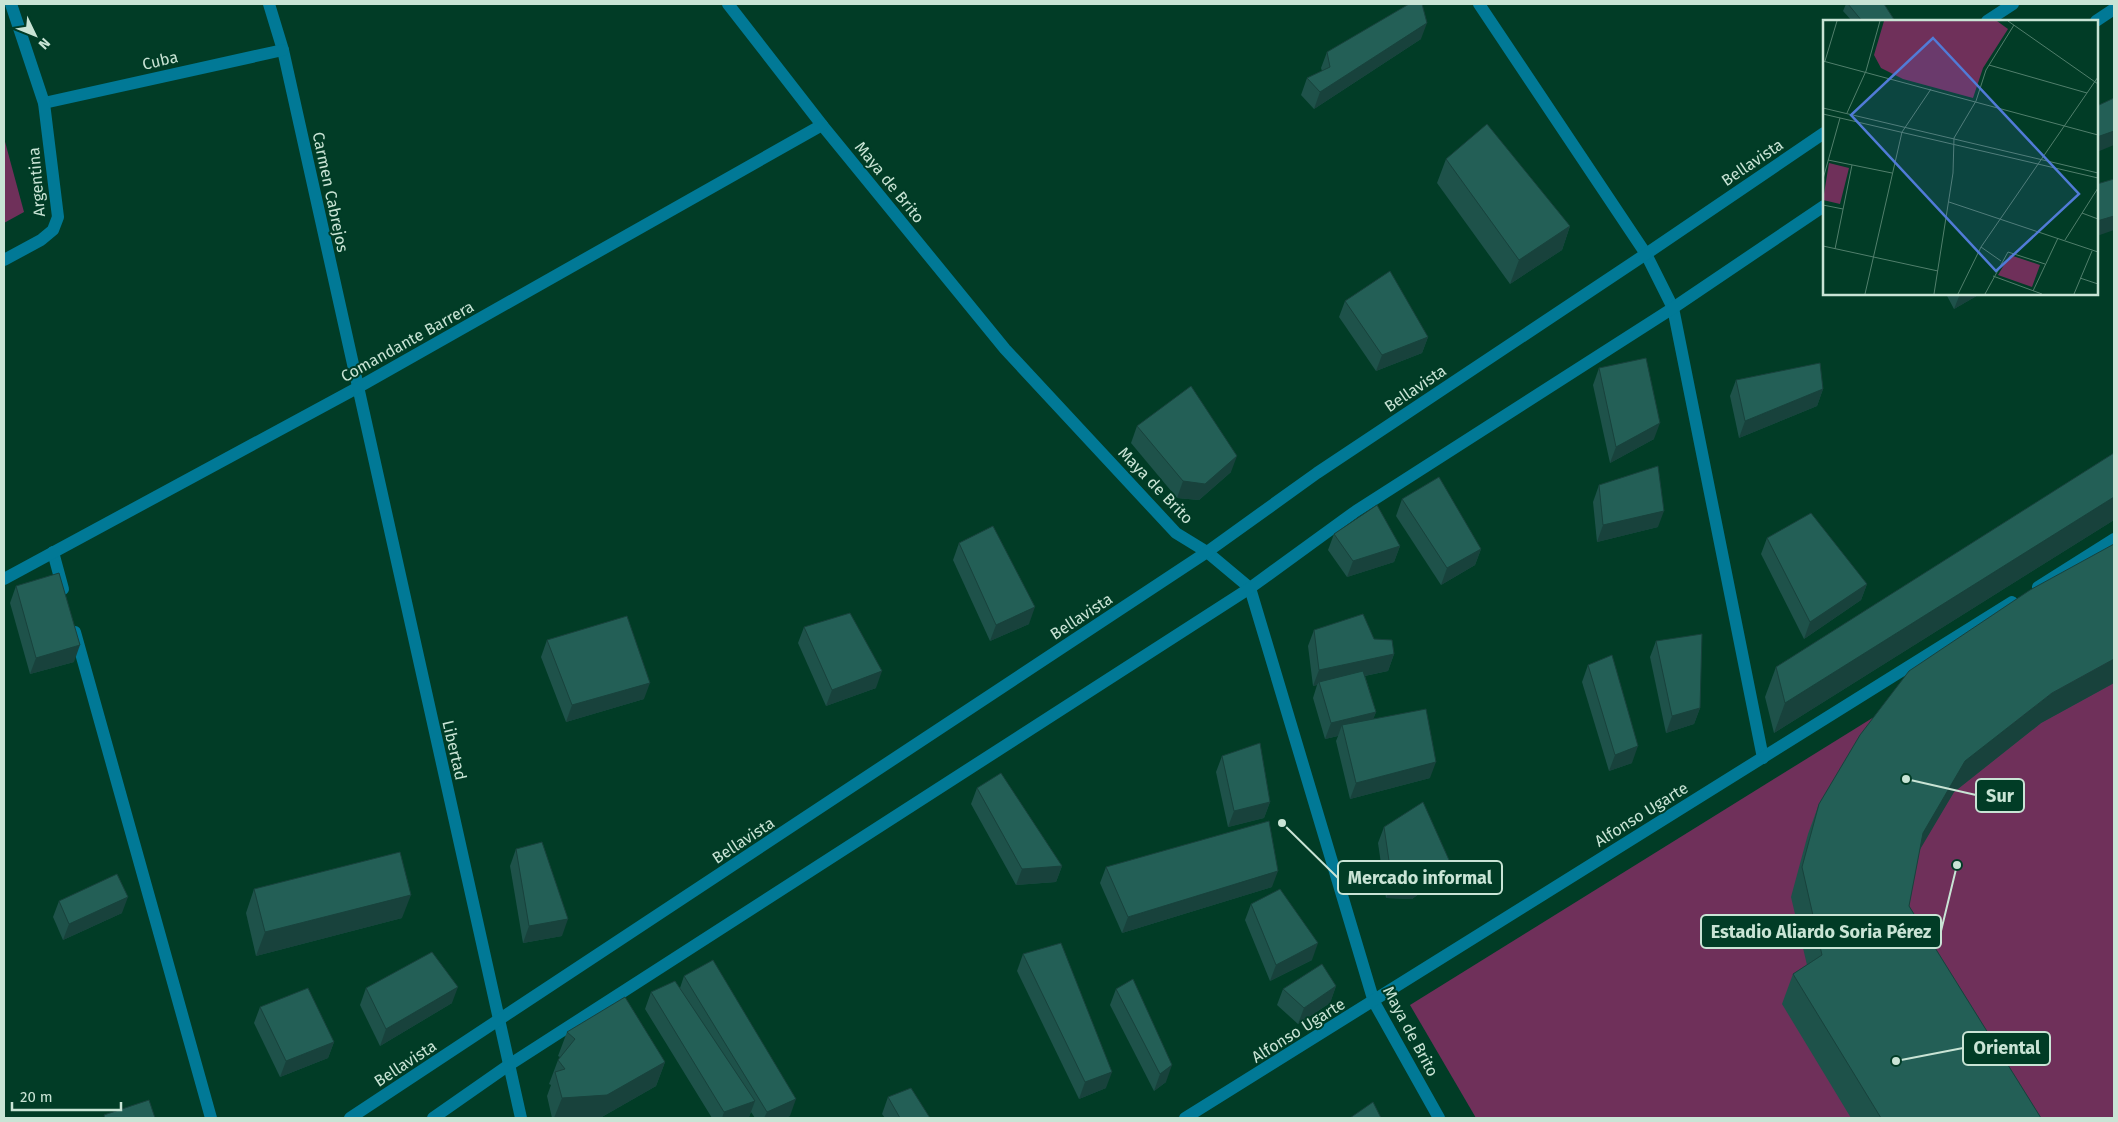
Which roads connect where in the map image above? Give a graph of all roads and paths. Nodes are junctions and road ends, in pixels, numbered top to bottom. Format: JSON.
{"nodes":[{"id":1,"x":10,"y":4,"type":"edge"},
{"id":2,"x":269,"y":4,"type":"edge"},
{"id":3,"x":728,"y":4,"type":"edge"},
{"id":4,"x":1479,"y":4,"type":"edge"},
{"id":5,"x":2013,"y":4,"type":"edge"},
{"id":6,"x":2114,"y":9,"type":"edge"},
{"id":7,"x":1989,"y":20,"type":"edge"},
{"id":8,"x":2098,"y":20,"type":"edge"},
{"id":9,"x":282,"y":50,"type":"junction"},
{"id":10,"x":44,"y":102,"type":"junction"},
{"id":11,"x":822,"y":125,"type":"junction"},
{"id":12,"x":1823,"y":133,"type":"edge"},
{"id":13,"x":1823,"y":207,"type":"edge"},
{"id":14,"x":1646,"y":254,"type":"junction"},
{"id":15,"x":4,"y":260,"type":"edge"},
{"id":16,"x":1673,"y":308,"type":"junction"},
{"id":17,"x":357,"y":388,"type":"junction"},
{"id":18,"x":2114,"y":539,"type":"edge"},
{"id":19,"x":53,"y":552,"type":"junction"},
{"id":20,"x":1207,"y":552,"type":"junction"},
{"id":21,"x":4,"y":579,"type":"edge"},
{"id":22,"x":1250,"y":588,"type":"junction"},
{"id":23,"x":66,"y":600,"type":"edge"},
{"id":24,"x":72,"y":620,"type":"edge"},
{"id":25,"x":1763,"y":758,"type":"junction"},
{"id":26,"x":1374,"y":1002,"type":"junction"},
{"id":27,"x":499,"y":1021,"type":"junction"},
{"id":28,"x":509,"y":1065,"type":"junction"},
{"id":29,"x":211,"y":1118,"type":"edge"},
{"id":30,"x":350,"y":1118,"type":"edge"},
{"id":31,"x":434,"y":1118,"type":"edge"},
{"id":32,"x":521,"y":1118,"type":"edge"},
{"id":33,"x":1185,"y":1118,"type":"edge"},
{"id":34,"x":1439,"y":1118,"type":"edge"}],
"edges":[{"from":1,"to":10,"type":"street","name":"Argentina"},
{"from":2,"to":9,"type":"street","name":"Carmen Cabrejos"},
{"from":3,"to":11,"type":"street","name":"Maya de Brito"},
{"from":4,"to":14,"type":"street"},
{"from":5,"to":7,"type":"street"},
{"from":6,"to":8,"type":"street"},
{"from":9,"to":10,"type":"street","name":"Cuba"},
{"from":9,"to":17,"type":"street","name":"Carmen Cabrejos"},
{"from":10,"to":15,"type":"street","name":"Argentina"},
{"from":11,"to":17,"type":"street","name":"Comandante Barrera"},
{"from":11,"to":20,"type":"street","name":"Maya de Brito"},
{"from":12,"to":14,"type":"street","name":"Bellavista"},
{"from":13,"to":16,"type":"street"},
{"from":14,"to":16,"type":"street"},
{"from":14,"to":20,"type":"street","name":"Bellavista"},
{"from":16,"to":22,"type":"street"},
{"from":16,"to":25,"type":"street"},
{"from":17,"to":19,"type":"street","name":"Comandante Barrera"},
{"from":17,"to":27,"type":"street","name":"Libertad"},
{"from":18,"to":25,"type":"street","name":"Alfonso Ugarte"},
{"from":19,"to":21,"type":"street","name":"Comandante Barrera"},
{"from":19,"to":23,"type":"street"},
{"from":20,"to":22,"type":"street","name":"Maya de Brito"},
{"from":20,"to":27,"type":"street","name":"Bellavista"},
{"from":22,"to":26,"type":"street","name":"Maya de Brito"},
{"from":22,"to":28,"type":"street"},
{"from":24,"to":29,"type":"street"},
{"from":25,"to":26,"type":"street","name":"Alfonso Ugarte"},
{"from":26,"to":33,"type":"street","name":"Alfonso Ugarte"},
{"from":26,"to":34,"type":"street","name":"Maya de Brito"},
{"from":27,"to":28,"type":"street","name":"Libertad"},
{"from":27,"to":30,"type":"street","name":"Bellavista"},
{"from":28,"to":31,"type":"street"},
{"from":28,"to":32,"type":"street","name":"Libertad"}]}
